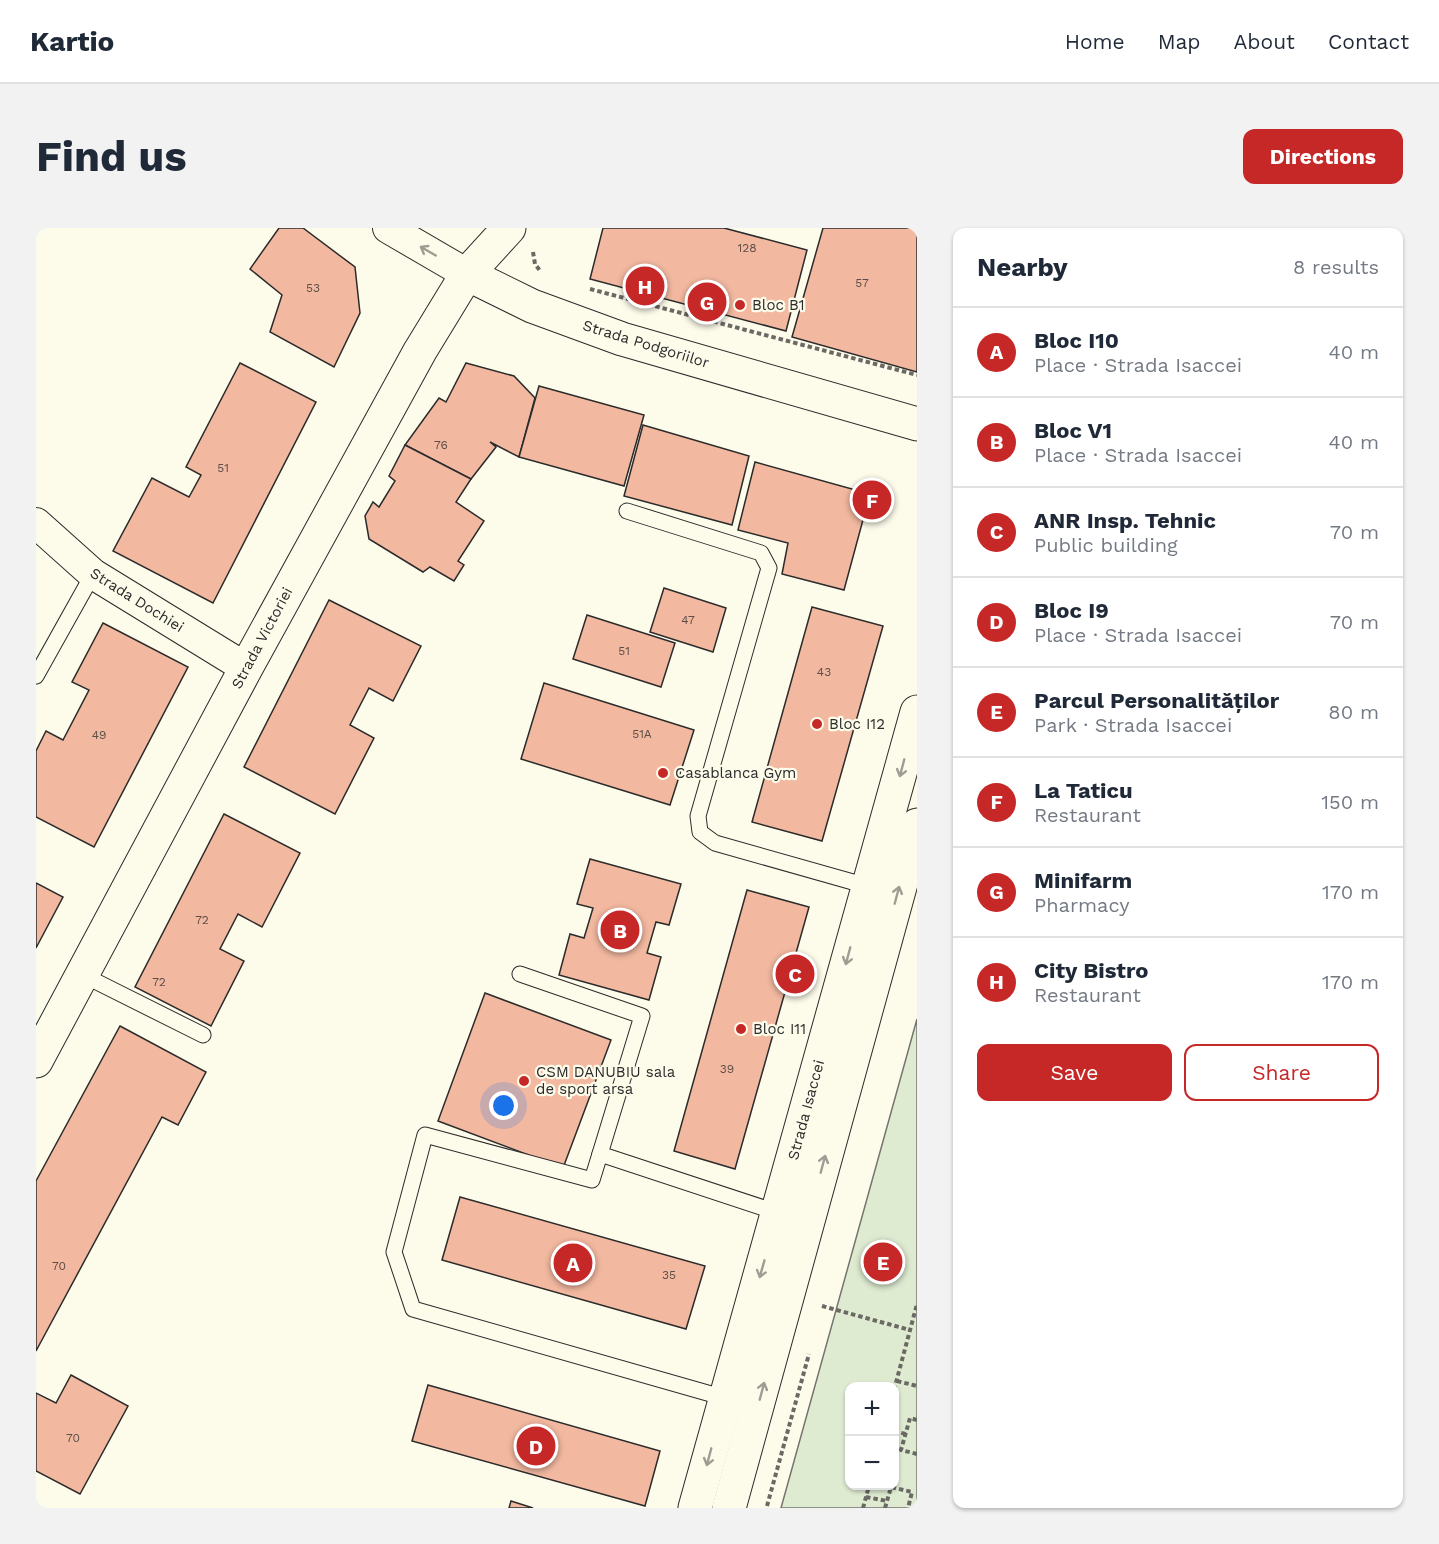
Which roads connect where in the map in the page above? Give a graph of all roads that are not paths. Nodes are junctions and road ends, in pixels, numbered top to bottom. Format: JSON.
{"nodes":[{"id":1,"x":388,"y":228,"type":"edge"},
{"id":2,"x":520,"y":236,"type":"edge"},
{"id":3,"x":467,"y":274,"type":"junction"},
{"id":4,"x":917,"y":424,"type":"edge"},
{"id":5,"x":627,"y":511,"type":"dead end"},
{"id":6,"x":36,"y":523,"type":"edge"},
{"id":7,"x":93,"y":574,"type":"junction"},
{"id":8,"x":246,"y":668,"type":"junction"},
{"id":9,"x":36,"y":676,"type":"edge"},
{"id":10,"x":917,"y":712,"type":"edge"},
{"id":11,"x":917,"y":825,"type":"edge"},
{"id":12,"x":867,"y":886,"type":"junction"},
{"id":13,"x":520,"y":974,"type":"dead end"},
{"id":14,"x":83,"y":975,"type":"junction"},
{"id":15,"x":203,"y":1035,"type":"dead end"},
{"id":16,"x":36,"y":1061,"type":"edge"},
{"id":17,"x":600,"y":1154,"type":"junction"},
{"id":18,"x":778,"y":1213,"type":"junction"},
{"id":19,"x":725,"y":1398,"type":"junction"},
{"id":20,"x":695,"y":1508,"type":"edge"},
{"id":21,"x":729,"y":1508,"type":"edge"}],
"edges":[{"from":3,"to":1,"type":"street","name":"Strada Podgoriilor","one_way":true},
{"from":2,"to":3,"type":"main road","name":"Strada Victoriei"},
{"from":3,"to":4,"type":"main road","name":"Strada Podgoriilor"},
{"from":3,"to":8,"type":"main road","name":"Strada Victoriei"},
{"from":5,"to":12,"type":"lane"},
{"from":6,"to":7,"type":"street","name":"Strada Dochiei"},
{"from":7,"to":8,"type":"street","name":"Strada Dochiei"},
{"from":7,"to":9,"type":"lane"},
{"from":8,"to":14,"type":"main road","name":"Strada Victoriei"},
{"from":10,"to":12,"type":"main road","name":"Strada Isaccei","one_way":true},
{"from":21,"to":11,"type":"main road","name":"Strada Isaccei","one_way":true},
{"from":12,"to":18,"type":"main road","name":"Strada Isaccei","one_way":true},
{"from":13,"to":17,"type":"lane"},
{"from":14,"to":15,"type":"lane"},
{"from":14,"to":16,"type":"main road","name":"Strada Victoriei"},
{"from":17,"to":18,"type":"lane"},
{"from":17,"to":19,"type":"lane"},
{"from":18,"to":19,"type":"main road","name":"Strada Isaccei","one_way":true},
{"from":19,"to":20,"type":"main road","name":"Strada Isaccei","one_way":true}]}
